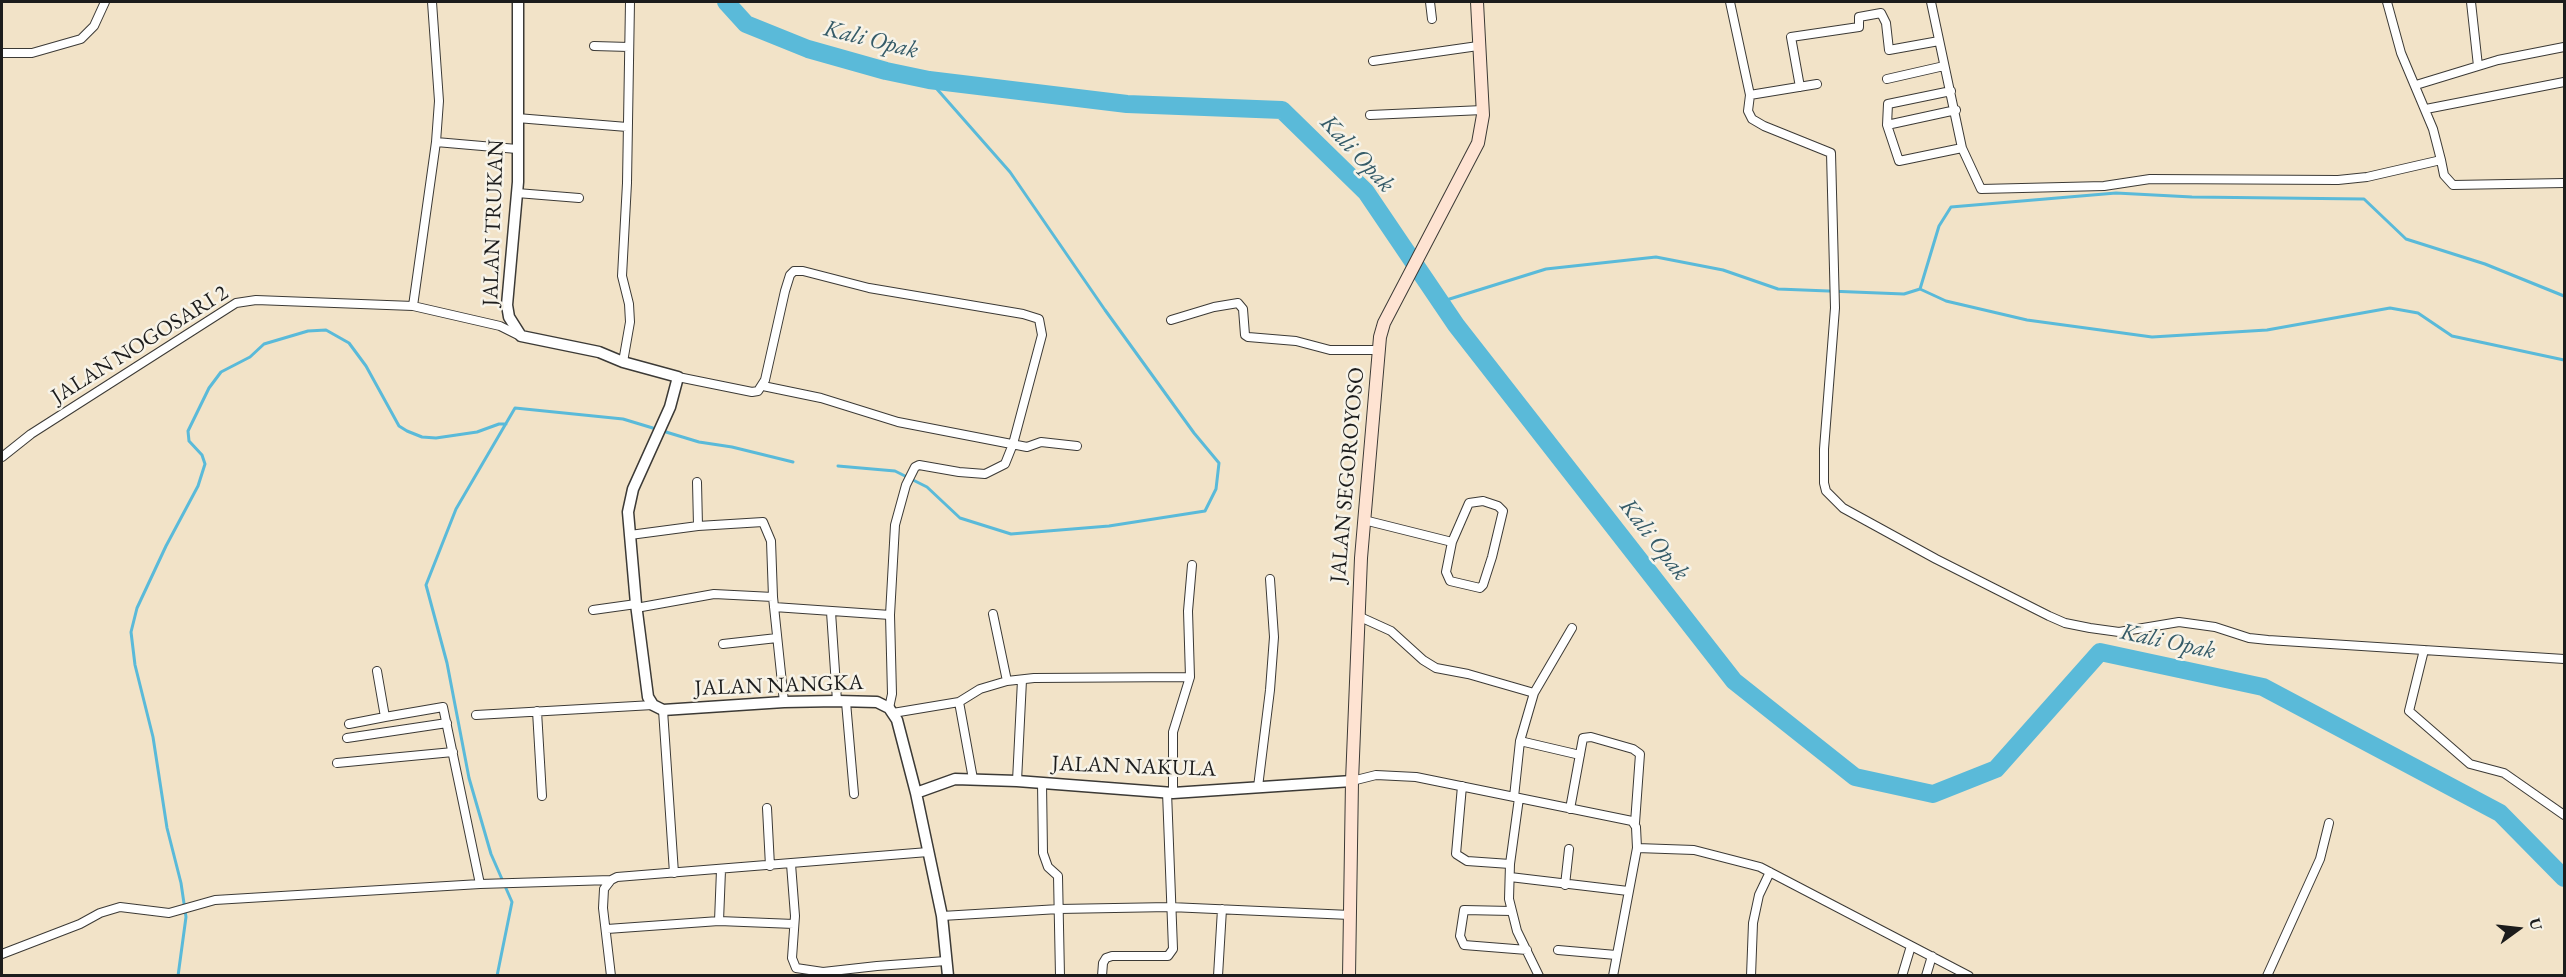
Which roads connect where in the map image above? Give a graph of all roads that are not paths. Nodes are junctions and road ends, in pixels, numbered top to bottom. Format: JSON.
{"nodes":[{"id":1,"x":105,"y":2,"type":"edge"},
{"id":2,"x":432,"y":2,"type":"edge"},
{"id":3,"x":518,"y":2,"type":"edge"},
{"id":4,"x":630,"y":2,"type":"edge"},
{"id":5,"x":1430,"y":2,"type":"edge"},
{"id":6,"x":1477,"y":2,"type":"edge"},
{"id":7,"x":1730,"y":2,"type":"edge"},
{"id":8,"x":1932,"y":2,"type":"edge"},
{"id":9,"x":2387,"y":2,"type":"edge"},
{"id":10,"x":2471,"y":2,"type":"edge"},
{"id":11,"x":1432,"y":19,"type":"dead end"},
{"id":12,"x":1939,"y":41,"type":"junction"},
{"id":13,"x":594,"y":46,"type":"dead end"},
{"id":14,"x":1478,"y":46,"type":"junction"},
{"id":15,"x":629,"y":47,"type":"junction"},
{"id":16,"x":2565,"y":47,"type":"edge"},
{"id":17,"x":2,"y":52,"type":"edge"},
{"id":18,"x":1372,"y":60,"type":"dead end"},
{"id":19,"x":1944,"y":66,"type":"junction"},
{"id":20,"x":2478,"y":66,"type":"junction"},
{"id":21,"x":1887,"y":79,"type":"dead end"},
{"id":22,"x":2565,"y":82,"type":"edge"},
{"id":23,"x":1817,"y":84,"type":"dead end"},
{"id":24,"x":2416,"y":85,"type":"junction"},
{"id":25,"x":1800,"y":87,"type":"junction"},
{"id":26,"x":1951,"y":91,"type":"junction"},
{"id":27,"x":1750,"y":95,"type":"junction"},
{"id":28,"x":2426,"y":109,"type":"junction"},
{"id":29,"x":1483,"y":110,"type":"junction"},
{"id":30,"x":1956,"y":110,"type":"junction"},
{"id":31,"x":1370,"y":115,"type":"dead end"},
{"id":32,"x":517,"y":118,"type":"junction"},
{"id":33,"x":1887,"y":125,"type":"junction"},
{"id":34,"x":627,"y":127,"type":"junction"},
{"id":35,"x":436,"y":142,"type":"junction"},
{"id":36,"x":1962,"y":148,"type":"junction"},
{"id":37,"x":517,"y":149,"type":"junction"},
{"id":38,"x":2441,"y":160,"type":"junction"},
{"id":39,"x":2565,"y":183,"type":"edge"},
{"id":40,"x":517,"y":193,"type":"junction"},
{"id":41,"x":579,"y":198,"type":"dead end"},
{"id":42,"x":413,"y":306,"type":"junction"},
{"id":43,"x":1171,"y":320,"type":"dead end"},
{"id":44,"x":521,"y":336,"type":"junction"},
{"id":45,"x":1379,"y":350,"type":"junction"},
{"id":46,"x":623,"y":362,"type":"junction"},
{"id":47,"x":678,"y":377,"type":"junction"},
{"id":48,"x":763,"y":386,"type":"junction"},
{"id":49,"x":1013,"y":444,"type":"junction"},
{"id":50,"x":1077,"y":447,"type":"dead end"},
{"id":51,"x":2,"y":458,"type":"edge"},
{"id":52,"x":697,"y":482,"type":"dead end"},
{"id":53,"x":1364,"y":519,"type":"junction"},
{"id":54,"x":698,"y":526,"type":"junction"},
{"id":55,"x":630,"y":535,"type":"junction"},
{"id":56,"x":1452,"y":542,"type":"junction"},
{"id":57,"x":1192,"y":565,"type":"dead end"},
{"id":58,"x":1270,"y":579,"type":"dead end"},
{"id":59,"x":773,"y":597,"type":"junction"},
{"id":60,"x":636,"y":606,"type":"junction"},
{"id":61,"x":774,"y":607,"type":"junction"},
{"id":62,"x":593,"y":610,"type":"dead end"},
{"id":63,"x":831,"y":612,"type":"junction"},
{"id":64,"x":993,"y":614,"type":"dead end"},
{"id":65,"x":890,"y":615,"type":"junction"},
{"id":66,"x":1358,"y":616,"type":"junction"},
{"id":67,"x":1572,"y":628,"type":"dead end"},
{"id":68,"x":777,"y":638,"type":"junction"},
{"id":69,"x":723,"y":644,"type":"dead end"},
{"id":70,"x":2424,"y":650,"type":"junction"},
{"id":71,"x":2565,"y":659,"type":"edge"},
{"id":72,"x":377,"y":671,"type":"dead end"},
{"id":73,"x":1190,"y":677,"type":"junction"},
{"id":74,"x":1022,"y":680,"type":"junction"},
{"id":75,"x":1006,"y":681,"type":"junction"},
{"id":76,"x":1534,"y":693,"type":"junction"},
{"id":77,"x":784,"y":702,"type":"junction"},
{"id":78,"x":842,"y":702,"type":"junction"},
{"id":79,"x":959,"y":702,"type":"junction"},
{"id":80,"x":653,"y":705,"type":"junction"},
{"id":81,"x":663,"y":710,"type":"junction"},
{"id":82,"x":537,"y":711,"type":"junction"},
{"id":83,"x":891,"y":711,"type":"junction"},
{"id":84,"x":476,"y":715,"type":"dead end"},
{"id":85,"x":385,"y":717,"type":"junction"},
{"id":86,"x":447,"y":723,"type":"junction"},
{"id":87,"x":349,"y":724,"type":"dead end"},
{"id":88,"x":347,"y":738,"type":"dead end"},
{"id":89,"x":1520,"y":741,"type":"junction"},
{"id":90,"x":453,"y":752,"type":"junction"},
{"id":91,"x":1580,"y":755,"type":"junction"},
{"id":92,"x":337,"y":763,"type":"dead end"},
{"id":93,"x":973,"y":779,"type":"junction"},
{"id":94,"x":1352,"y":780,"type":"junction"},
{"id":95,"x":1017,"y":781,"type":"junction"},
{"id":96,"x":1042,"y":783,"type":"junction"},
{"id":97,"x":1462,"y":786,"type":"junction"},
{"id":98,"x":1258,"y":787,"type":"junction"},
{"id":99,"x":916,"y":793,"type":"junction"},
{"id":100,"x":1170,"y":793,"type":"junction"},
{"id":101,"x":854,"y":794,"type":"dead end"},
{"id":102,"x":542,"y":796,"type":"dead end"},
{"id":103,"x":1516,"y":797,"type":"junction"},
{"id":104,"x":767,"y":808,"type":"dead end"},
{"id":105,"x":1570,"y":809,"type":"junction"},
{"id":106,"x":2565,"y":815,"type":"edge"},
{"id":107,"x":1635,"y":823,"type":"junction"},
{"id":108,"x":2329,"y":823,"type":"dead end"},
{"id":109,"x":1636,"y":848,"type":"junction"},
{"id":110,"x":1569,"y":849,"type":"dead end"},
{"id":111,"x":928,"y":852,"type":"junction"},
{"id":112,"x":791,"y":864,"type":"junction"},
{"id":113,"x":1510,"y":864,"type":"junction"},
{"id":114,"x":770,"y":866,"type":"junction"},
{"id":115,"x":721,"y":870,"type":"junction"},
{"id":116,"x":1770,"y":872,"type":"junction"},
{"id":117,"x":674,"y":873,"type":"junction"},
{"id":118,"x":1510,"y":878,"type":"junction"},
{"id":119,"x":611,"y":880,"type":"junction"},
{"id":120,"x":484,"y":884,"type":"junction"},
{"id":121,"x":1565,"y":885,"type":"junction"},
{"id":122,"x":1628,"y":891,"type":"junction"},
{"id":123,"x":1170,"y":907,"type":"junction"},
{"id":124,"x":1059,"y":909,"type":"junction"},
{"id":125,"x":1222,"y":909,"type":"junction"},
{"id":126,"x":1511,"y":911,"type":"junction"},
{"id":127,"x":1350,"y":915,"type":"junction"},
{"id":128,"x":942,"y":916,"type":"junction"},
{"id":129,"x":719,"y":921,"type":"junction"},
{"id":130,"x":794,"y":924,"type":"junction"},
{"id":131,"x":607,"y":929,"type":"junction"},
{"id":132,"x":1911,"y":946,"type":"junction"},
{"id":133,"x":1527,"y":950,"type":"junction"},
{"id":134,"x":1558,"y":950,"type":"dead end"},
{"id":135,"x":2,"y":954,"type":"edge"},
{"id":136,"x":1616,"y":955,"type":"junction"},
{"id":137,"x":1932,"y":956,"type":"junction"},
{"id":138,"x":946,"y":961,"type":"junction"},
{"id":139,"x":845,"y":973,"type":"edge"},
{"id":140,"x":611,"y":975,"type":"edge"},
{"id":141,"x":948,"y":975,"type":"edge"},
{"id":142,"x":1060,"y":975,"type":"edge"},
{"id":143,"x":1102,"y":975,"type":"edge"},
{"id":144,"x":1218,"y":975,"type":"edge"},
{"id":145,"x":1348,"y":975,"type":"edge"},
{"id":146,"x":1539,"y":975,"type":"edge"},
{"id":147,"x":1613,"y":975,"type":"edge"},
{"id":148,"x":1751,"y":975,"type":"edge"},
{"id":149,"x":1902,"y":975,"type":"edge"},
{"id":150,"x":1926,"y":975,"type":"edge"},
{"id":151,"x":1969,"y":975,"type":"edge"},
{"id":152,"x":2267,"y":975,"type":"edge"}],
"edges":[{"from":1,"to":17,"type":"street"},
{"from":2,"to":35,"type":"street"},
{"from":3,"to":32,"type":"street","name":"JALAN TRUKAN"},
{"from":4,"to":15,"type":"street"},
{"from":5,"to":11,"type":"street"},
{"from":6,"to":14,"type":"main road","name":"JALAN SEGOROYOSO"},
{"from":7,"to":27,"type":"street"},
{"from":8,"to":12,"type":"street"},
{"from":9,"to":24,"type":"street"},
{"from":10,"to":20,"type":"street"},
{"from":12,"to":19,"type":"street"},
{"from":12,"to":25,"type":"street"},
{"from":13,"to":15,"type":"street"},
{"from":14,"to":18,"type":"street"},
{"from":14,"to":29,"type":"main road","name":"JALAN SEGOROYOSO"},
{"from":15,"to":34,"type":"street"},
{"from":16,"to":20,"type":"street"},
{"from":19,"to":21,"type":"street"},
{"from":19,"to":26,"type":"street"},
{"from":20,"to":24,"type":"street"},
{"from":22,"to":28,"type":"street"},
{"from":23,"to":25,"type":"street"},
{"from":24,"to":28,"type":"street"},
{"from":25,"to":27,"type":"street"},
{"from":26,"to":30,"type":"street"},
{"from":26,"to":33,"type":"street"},
{"from":27,"to":70,"type":"street"},
{"from":28,"to":38,"type":"street"},
{"from":29,"to":31,"type":"street"},
{"from":29,"to":45,"type":"main road","name":"JALAN SEGOROYOSO"},
{"from":30,"to":33,"type":"street"},
{"from":30,"to":36,"type":"street"},
{"from":32,"to":34,"type":"street"},
{"from":32,"to":37,"type":"street","name":"JALAN TRUKAN"},
{"from":33,"to":36,"type":"street"},
{"from":34,"to":46,"type":"street"},
{"from":35,"to":37,"type":"street"},
{"from":35,"to":42,"type":"street"},
{"from":36,"to":38,"type":"street"},
{"from":37,"to":40,"type":"street","name":"JALAN TRUKAN"},
{"from":38,"to":39,"type":"street"},
{"from":40,"to":41,"type":"street"},
{"from":40,"to":44,"type":"street","name":"JALAN TRUKAN"},
{"from":42,"to":44,"type":"street","name":"JALAN NOGOSARI 2"},
{"from":42,"to":51,"type":"street","name":"JALAN NOGOSARI 2"},
{"from":43,"to":45,"type":"street"},
{"from":44,"to":46,"type":"street","name":"JALAN TRUKAN"},
{"from":45,"to":53,"type":"main road","name":"JALAN SEGOROYOSO"},
{"from":46,"to":47,"type":"street","name":"JALAN TRUKAN"},
{"from":47,"to":48,"type":"street"},
{"from":47,"to":55,"type":"street"},
{"from":48,"to":49,"type":"street"},
{"from":48,"to":49,"type":"street"},
{"from":49,"to":50,"type":"street"},
{"from":49,"to":65,"type":"street"},
{"from":52,"to":54,"type":"street"},
{"from":53,"to":56,"type":"street"},
{"from":53,"to":66,"type":"main road","name":"JALAN SEGOROYOSO"},
{"from":54,"to":55,"type":"street"},
{"from":54,"to":59,"type":"street"},
{"from":55,"to":60,"type":"street"},
{"from":56,"to":56,"type":"street"},
{"from":57,"to":73,"type":"street"},
{"from":58,"to":98,"type":"street"},
{"from":59,"to":60,"type":"street"},
{"from":59,"to":61,"type":"street"},
{"from":60,"to":62,"type":"street"},
{"from":60,"to":80,"type":"street"},
{"from":61,"to":63,"type":"street"},
{"from":61,"to":68,"type":"street"},
{"from":63,"to":65,"type":"street"},
{"from":63,"to":78,"type":"street"},
{"from":64,"to":75,"type":"street"},
{"from":65,"to":83,"type":"street"},
{"from":66,"to":76,"type":"street"},
{"from":66,"to":94,"type":"main road","name":"JALAN SEGOROYOSO"},
{"from":67,"to":76,"type":"street"},
{"from":68,"to":69,"type":"street"},
{"from":68,"to":77,"type":"street"},
{"from":70,"to":71,"type":"street"},
{"from":70,"to":106,"type":"street"},
{"from":72,"to":85,"type":"street"},
{"from":73,"to":74,"type":"street"},
{"from":73,"to":100,"type":"street"},
{"from":74,"to":75,"type":"street"},
{"from":74,"to":95,"type":"street"},
{"from":75,"to":79,"type":"street"},
{"from":76,"to":89,"type":"street"},
{"from":77,"to":78,"type":"street","name":"JALAN NANGKA"},
{"from":77,"to":81,"type":"street","name":"JALAN NANGKA"},
{"from":78,"to":83,"type":"street","name":"JALAN NANGKA"},
{"from":78,"to":101,"type":"street"},
{"from":79,"to":83,"type":"street"},
{"from":79,"to":93,"type":"street"},
{"from":80,"to":81,"type":"street","name":"JALAN NANGKA"},
{"from":80,"to":82,"type":"street"},
{"from":81,"to":117,"type":"street"},
{"from":82,"to":84,"type":"street"},
{"from":82,"to":102,"type":"street"},
{"from":83,"to":99,"type":"street"},
{"from":85,"to":86,"type":"street"},
{"from":85,"to":87,"type":"street"},
{"from":86,"to":88,"type":"street"},
{"from":86,"to":90,"type":"street"},
{"from":89,"to":91,"type":"street"},
{"from":89,"to":103,"type":"street"},
{"from":90,"to":92,"type":"street"},
{"from":90,"to":120,"type":"street"},
{"from":91,"to":105,"type":"street"},
{"from":91,"to":107,"type":"street"},
{"from":93,"to":95,"type":"street","name":"JALAN NAKULA"},
{"from":93,"to":99,"type":"street","name":"JALAN NAKULA"},
{"from":94,"to":97,"type":"street"},
{"from":94,"to":98,"type":"street","name":"JALAN NAKULA"},
{"from":94,"to":127,"type":"main road","name":"JALAN SEGOROYOSO"},
{"from":95,"to":96,"type":"street","name":"JALAN NAKULA"},
{"from":96,"to":100,"type":"street","name":"JALAN NAKULA"},
{"from":96,"to":124,"type":"street"},
{"from":97,"to":103,"type":"street"},
{"from":97,"to":113,"type":"street"},
{"from":98,"to":100,"type":"street","name":"JALAN NAKULA"},
{"from":99,"to":111,"type":"street"},
{"from":100,"to":123,"type":"street"},
{"from":103,"to":105,"type":"street"},
{"from":103,"to":113,"type":"street"},
{"from":104,"to":114,"type":"street"},
{"from":105,"to":107,"type":"street"},
{"from":107,"to":109,"type":"street"},
{"from":108,"to":152,"type":"street"},
{"from":109,"to":116,"type":"street"},
{"from":109,"to":122,"type":"street"},
{"from":110,"to":121,"type":"street"},
{"from":111,"to":112,"type":"street"},
{"from":111,"to":128,"type":"street"},
{"from":112,"to":114,"type":"street"},
{"from":112,"to":130,"type":"street"},
{"from":113,"to":118,"type":"street"},
{"from":114,"to":115,"type":"street"},
{"from":115,"to":117,"type":"street"},
{"from":115,"to":129,"type":"street"},
{"from":116,"to":132,"type":"street"},
{"from":116,"to":148,"type":"street"},
{"from":117,"to":119,"type":"street"},
{"from":118,"to":121,"type":"street"},
{"from":118,"to":126,"type":"street"},
{"from":119,"to":120,"type":"street"},
{"from":119,"to":131,"type":"street"},
{"from":120,"to":135,"type":"street"},
{"from":121,"to":122,"type":"street"},
{"from":122,"to":136,"type":"street"},
{"from":123,"to":124,"type":"street"},
{"from":123,"to":125,"type":"street"},
{"from":123,"to":143,"type":"street"},
{"from":124,"to":128,"type":"street"},
{"from":124,"to":142,"type":"street"},
{"from":125,"to":127,"type":"street"},
{"from":125,"to":144,"type":"street"},
{"from":126,"to":133,"type":"street"},
{"from":126,"to":133,"type":"street"},
{"from":127,"to":145,"type":"main road","name":"JALAN SEGOROYOSO"},
{"from":128,"to":138,"type":"street"},
{"from":129,"to":130,"type":"street"},
{"from":129,"to":131,"type":"street"},
{"from":130,"to":139,"type":"street"},
{"from":131,"to":140,"type":"street"},
{"from":132,"to":137,"type":"street"},
{"from":132,"to":149,"type":"street"},
{"from":133,"to":146,"type":"street"},
{"from":134,"to":136,"type":"street"},
{"from":136,"to":147,"type":"street"},
{"from":137,"to":150,"type":"street"},
{"from":137,"to":151,"type":"street"},
{"from":138,"to":139,"type":"street"},
{"from":138,"to":141,"type":"street"}]}
